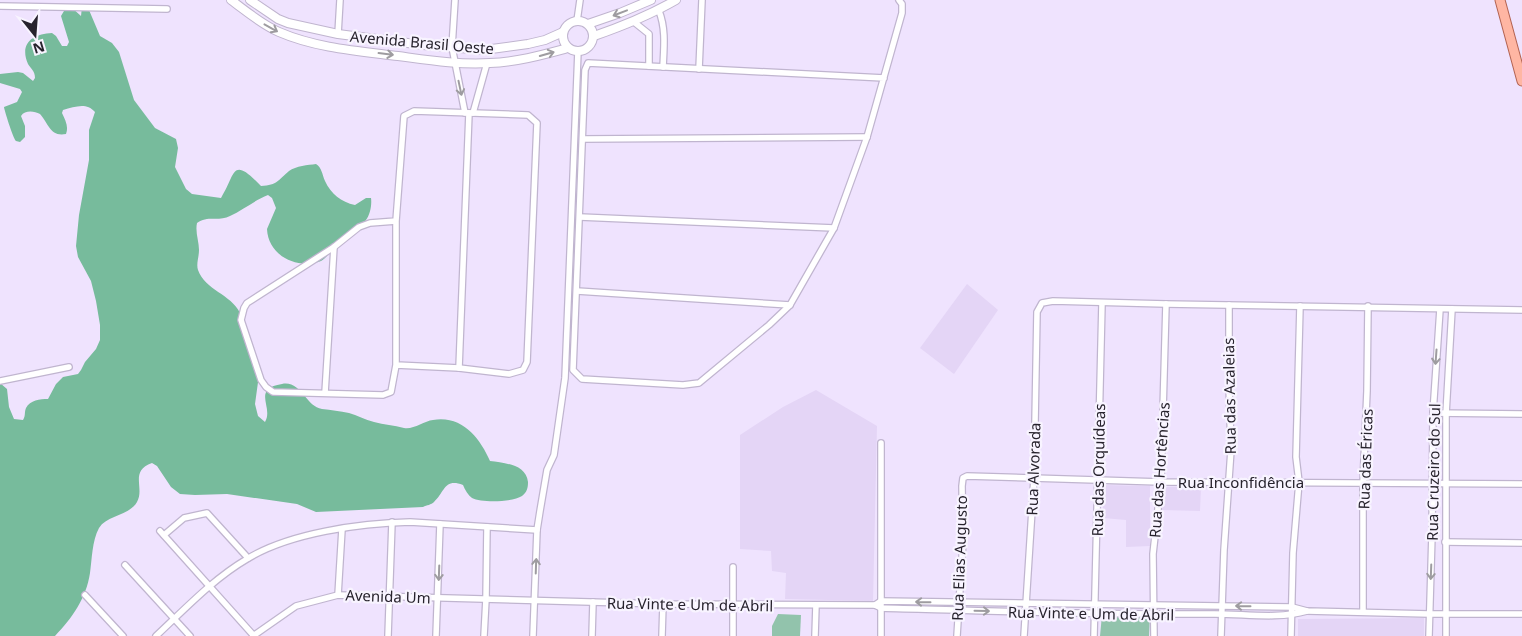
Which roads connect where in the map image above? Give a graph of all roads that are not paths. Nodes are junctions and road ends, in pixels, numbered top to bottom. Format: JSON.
{"nodes":[{"id":1,"x":231,"y":0,"type":"edge"},
{"id":2,"x":250,"y":0,"type":"edge"},
{"id":3,"x":340,"y":0,"type":"edge"},
{"id":4,"x":455,"y":0,"type":"edge"},
{"id":5,"x":580,"y":0,"type":"edge"},
{"id":6,"x":651,"y":0,"type":"edge"},
{"id":7,"x":676,"y":0,"type":"edge"},
{"id":8,"x":702,"y":0,"type":"edge"},
{"id":9,"x":899,"y":0,"type":"edge"},
{"id":10,"x":1500,"y":0,"type":"edge"},
{"id":11,"x":62,"y":3,"type":"edge"},
{"id":12,"x":0,"y":6,"type":"edge"},
{"id":13,"x":661,"y":6,"type":"edge"},
{"id":14,"x":167,"y":9,"type":"dead end"},
{"id":15,"x":577,"y":20,"type":"junction"},
{"id":16,"x":634,"y":22,"type":"junction"},
{"id":17,"x":588,"y":24,"type":"junction"},
{"id":18,"x":563,"y":32,"type":"junction"},
{"id":19,"x":338,"y":34,"type":"junction"},
{"id":20,"x":594,"y":36,"type":"junction"},
{"id":21,"x":452,"y":47,"type":"junction"},
{"id":22,"x":568,"y":48,"type":"junction"},
{"id":23,"x":578,"y":51,"type":"junction"},
{"id":24,"x":454,"y":62,"type":"junction"},
{"id":25,"x":487,"y":63,"type":"junction"},
{"id":26,"x":649,"y":66,"type":"junction"},
{"id":27,"x":663,"y":67,"type":"junction"},
{"id":28,"x":699,"y":69,"type":"junction"},
{"id":29,"x":884,"y":78,"type":"junction"},
{"id":30,"x":1522,"y":81,"type":"edge"},
{"id":31,"x":469,"y":113,"type":"junction"},
{"id":32,"x":867,"y":137,"type":"junction"},
{"id":33,"x":583,"y":139,"type":"junction"},
{"id":34,"x":580,"y":217,"type":"junction"},
{"id":35,"x":396,"y":221,"type":"junction"},
{"id":36,"x":834,"y":228,"type":"junction"},
{"id":37,"x":334,"y":247,"type":"junction"},
{"id":38,"x":577,"y":291,"type":"junction"},
{"id":39,"x":1102,"y":303,"type":"junction"},
{"id":40,"x":790,"y":304,"type":"junction"},
{"id":41,"x":1166,"y":304,"type":"junction"},
{"id":42,"x":1229,"y":306,"type":"junction"},
{"id":43,"x":1300,"y":306,"type":"junction"},
{"id":44,"x":1368,"y":306,"type":"junction"},
{"id":45,"x":1440,"y":309,"type":"junction"},
{"id":46,"x":1452,"y":309,"type":"junction"},
{"id":47,"x":1522,"y":310,"type":"edge"},
{"id":48,"x":396,"y":364,"type":"junction"},
{"id":49,"x":70,"y":367,"type":"dead end"},
{"id":50,"x":459,"y":368,"type":"junction"},
{"id":51,"x":0,"y":381,"type":"edge"},
{"id":52,"x":325,"y":393,"type":"junction"},
{"id":53,"x":1433,"y":413,"type":"junction"},
{"id":54,"x":1446,"y":414,"type":"junction"},
{"id":55,"x":1522,"y":414,"type":"edge"},
{"id":56,"x":881,"y":443,"type":"dead end"},
{"id":57,"x":1034,"y":478,"type":"junction"},
{"id":58,"x":963,"y":479,"type":"joint"},
{"id":59,"x":1097,"y":481,"type":"junction"},
{"id":60,"x":1161,"y":482,"type":"junction"},
{"id":61,"x":1229,"y":482,"type":"junction"},
{"id":62,"x":1298,"y":482,"type":"junction"},
{"id":63,"x":1363,"y":483,"type":"junction"},
{"id":64,"x":1432,"y":483,"type":"junction"},
{"id":65,"x":1445,"y":484,"type":"junction"},
{"id":66,"x":1522,"y":484,"type":"edge"},
{"id":67,"x":392,"y":522,"type":"junction"},
{"id":68,"x":440,"y":524,"type":"junction"},
{"id":69,"x":487,"y":526,"type":"junction"},
{"id":70,"x":342,"y":529,"type":"junction"},
{"id":71,"x":538,"y":530,"type":"junction"},
{"id":72,"x":1445,"y":542,"type":"junction"},
{"id":73,"x":1522,"y":543,"type":"edge"},
{"id":74,"x":248,"y":558,"type":"junction"},
{"id":75,"x":125,"y":565,"type":"dead end"},
{"id":76,"x":733,"y":567,"type":"dead end"},
{"id":77,"x":211,"y":586,"type":"junction"},
{"id":78,"x":85,"y":595,"type":"dead end"},
{"id":79,"x":338,"y":595,"type":"junction"},
{"id":80,"x":390,"y":596,"type":"junction"},
{"id":81,"x":438,"y":598,"type":"junction"},
{"id":82,"x":486,"y":599,"type":"junction"},
{"id":83,"x":534,"y":601,"type":"junction"},
{"id":84,"x":881,"y":601,"type":"junction"},
{"id":85,"x":593,"y":602,"type":"junction"},
{"id":86,"x":958,"y":603,"type":"junction"},
{"id":87,"x":1026,"y":603,"type":"junction"},
{"id":88,"x":663,"y":604,"type":"junction"},
{"id":89,"x":1095,"y":604,"type":"junction"},
{"id":90,"x":1154,"y":604,"type":"junction"},
{"id":91,"x":732,"y":605,"type":"junction"},
{"id":92,"x":875,"y":605,"type":"junction"},
{"id":93,"x":816,"y":606,"type":"junction"},
{"id":94,"x":1222,"y":606,"type":"junction"},
{"id":95,"x":1292,"y":607,"type":"junction"},
{"id":96,"x":881,"y":608,"type":"junction"},
{"id":97,"x":958,"y":610,"type":"junction"},
{"id":98,"x":1307,"y":611,"type":"junction"},
{"id":99,"x":1025,"y":612,"type":"junction"},
{"id":100,"x":1095,"y":612,"type":"junction"},
{"id":101,"x":1363,"y":612,"type":"junction"},
{"id":102,"x":1222,"y":613,"type":"junction"},
{"id":103,"x":1154,"y":614,"type":"junction"},
{"id":104,"x":1429,"y":614,"type":"junction"},
{"id":105,"x":1447,"y":614,"type":"junction"},
{"id":106,"x":1522,"y":614,"type":"edge"},
{"id":107,"x":1292,"y":616,"type":"junction"},
{"id":108,"x":175,"y":619,"type":"junction"},
{"id":109,"x":123,"y":636,"type":"edge"},
{"id":110,"x":156,"y":636,"type":"edge"},
{"id":111,"x":190,"y":636,"type":"edge"},
{"id":112,"x":254,"y":636,"type":"edge"},
{"id":113,"x":388,"y":636,"type":"edge"},
{"id":114,"x":436,"y":636,"type":"edge"},
{"id":115,"x":484,"y":636,"type":"edge"},
{"id":116,"x":533,"y":636,"type":"edge"},
{"id":117,"x":592,"y":636,"type":"edge"},
{"id":118,"x":662,"y":636,"type":"edge"},
{"id":119,"x":733,"y":636,"type":"edge"},
{"id":120,"x":815,"y":636,"type":"edge"},
{"id":121,"x":880,"y":636,"type":"edge"},
{"id":122,"x":957,"y":636,"type":"edge"},
{"id":123,"x":1024,"y":636,"type":"edge"},
{"id":124,"x":1094,"y":636,"type":"edge"},
{"id":125,"x":1154,"y":636,"type":"edge"},
{"id":126,"x":1221,"y":636,"type":"edge"},
{"id":127,"x":1291,"y":636,"type":"edge"},
{"id":128,"x":1429,"y":636,"type":"edge"},
{"id":129,"x":1446,"y":636,"type":"edge"}],
"edges":[{"from":1,"to":24,"type":"street","name":"Avenida Brasil Oeste","one_way":true},
{"from":2,"to":19,"type":"street","name":"Avenida Brasil Oeste"},
{"from":3,"to":19,"type":"street"},
{"from":4,"to":21,"type":"street"},
{"from":5,"to":15,"type":"street"},
{"from":6,"to":17,"type":"street","one_way":true},
{"from":7,"to":13,"type":"street"},
{"from":8,"to":28,"type":"street"},
{"from":9,"to":29,"type":"street"},
{"from":10,"to":30,"type":"main road"},
{"from":11,"to":12,"type":"street"},
{"from":11,"to":14,"type":"street"},
{"from":13,"to":16,"type":"street"},
{"from":13,"to":27,"type":"street"},
{"from":15,"to":17,"type":"street"},
{"from":15,"to":18,"type":"street"},
{"from":16,"to":20,"type":"street"},
{"from":16,"to":26,"type":"street"},
{"from":17,"to":20,"type":"street"},
{"from":18,"to":21,"type":"street","name":"Avenida Brasil Oeste"},
{"from":18,"to":22,"type":"street"},
{"from":19,"to":21,"type":"street","name":"Avenida Brasil Oeste"},
{"from":20,"to":23,"type":"street"},
{"from":21,"to":24,"type":"street"},
{"from":22,"to":23,"type":"street"},
{"from":25,"to":22,"type":"street","name":"Avenida Brasil Oeste","one_way":true},
{"from":23,"to":71,"type":"street"},
{"from":24,"to":25,"type":"street","name":"Avenida Brasil Oeste"},
{"from":24,"to":31,"type":"street","one_way":true},
{"from":25,"to":31,"type":"street"},
{"from":26,"to":27,"type":"street"},
{"from":26,"to":33,"type":"street"},
{"from":27,"to":28,"type":"street"},
{"from":28,"to":29,"type":"street"},
{"from":29,"to":32,"type":"street"},
{"from":31,"to":35,"type":"street"},
{"from":31,"to":50,"type":"street"},
{"from":31,"to":50,"type":"street"},
{"from":32,"to":33,"type":"street"},
{"from":32,"to":36,"type":"street"},
{"from":33,"to":34,"type":"street"},
{"from":34,"to":36,"type":"street"},
{"from":34,"to":38,"type":"street"},
{"from":35,"to":37,"type":"street"},
{"from":35,"to":48,"type":"street"},
{"from":36,"to":40,"type":"street"},
{"from":37,"to":52,"type":"street"},
{"from":37,"to":52,"type":"street"},
{"from":38,"to":40,"type":"street"},
{"from":38,"to":40,"type":"street"},
{"from":39,"to":41,"type":"street"},
{"from":39,"to":57,"type":"street","name":"Rua Alvorada"},
{"from":39,"to":59,"type":"street","name":"Rua das Orquídeas"},
{"from":41,"to":42,"type":"street"},
{"from":41,"to":60,"type":"street","name":"Rua das Hortências"},
{"from":42,"to":43,"type":"street"},
{"from":42,"to":61,"type":"street","name":"Rua das Azaleias"},
{"from":43,"to":44,"type":"street"},
{"from":43,"to":62,"type":"street"},
{"from":44,"to":45,"type":"street"},
{"from":44,"to":63,"type":"street","name":"Rua das Éricas"},
{"from":45,"to":46,"type":"street"},
{"from":45,"to":53,"type":"street","name":"Rua Cruzeiro do Sul","one_way":true},
{"from":46,"to":47,"type":"street"},
{"from":46,"to":54,"type":"street","name":"Rua Cruzeiro do Sul"},
{"from":48,"to":50,"type":"street"},
{"from":48,"to":52,"type":"street"},
{"from":49,"to":51,"type":"street"},
{"from":53,"to":54,"type":"street"},
{"from":53,"to":64,"type":"street","name":"Rua Cruzeiro do Sul"},
{"from":54,"to":55,"type":"street"},
{"from":54,"to":65,"type":"street","name":"Rua Cruzeiro do Sul"},
{"from":56,"to":84,"type":"street"},
{"from":57,"to":58,"type":"street","name":"Rua Inconfidência"},
{"from":57,"to":59,"type":"street","name":"Rua Inconfidência"},
{"from":57,"to":87,"type":"street","name":"Rua Alvorada"},
{"from":58,"to":86,"type":"street","name":"Rua Elias Augusto"},
{"from":59,"to":60,"type":"street","name":"Rua Inconfidência"},
{"from":59,"to":89,"type":"street","name":"Rua das Orquídeas"},
{"from":60,"to":61,"type":"street","name":"Rua Inconfidência"},
{"from":60,"to":90,"type":"street","name":"Rua das Hortências"},
{"from":61,"to":62,"type":"street","name":"Rua Inconfidência"},
{"from":61,"to":94,"type":"street","name":"Rua das Azaleias"},
{"from":62,"to":63,"type":"street","name":"Rua Inconfidência"},
{"from":62,"to":95,"type":"street"},
{"from":63,"to":64,"type":"street","name":"Rua Inconfidência"},
{"from":63,"to":101,"type":"street","name":"Rua das Éricas"},
{"from":64,"to":65,"type":"street","name":"Rua Inconfidência"},
{"from":64,"to":104,"type":"street","name":"Rua Cruzeiro do Sul","one_way":true},
{"from":65,"to":66,"type":"street","name":"Rua Inconfidência"},
{"from":65,"to":72,"type":"street","name":"Rua Cruzeiro do Sul"},
{"from":67,"to":68,"type":"street"},
{"from":67,"to":70,"type":"street"},
{"from":67,"to":80,"type":"street"},
{"from":68,"to":69,"type":"street"},
{"from":68,"to":81,"type":"street","one_way":true},
{"from":69,"to":71,"type":"street"},
{"from":69,"to":82,"type":"street"},
{"from":70,"to":74,"type":"street"},
{"from":70,"to":79,"type":"street"},
{"from":83,"to":71,"type":"street","one_way":true},
{"from":72,"to":73,"type":"street"},
{"from":72,"to":105,"type":"street","name":"Rua Cruzeiro do Sul"},
{"from":74,"to":77,"type":"street"},
{"from":74,"to":77,"type":"street"},
{"from":75,"to":108,"type":"street"},
{"from":76,"to":91,"type":"street"},
{"from":77,"to":108,"type":"street"},
{"from":77,"to":112,"type":"street"},
{"from":78,"to":109,"type":"street"},
{"from":79,"to":80,"type":"street","name":"Avenida Um"},
{"from":79,"to":112,"type":"street","name":"Avenida Um"},
{"from":80,"to":81,"type":"street","name":"Avenida Um"},
{"from":80,"to":113,"type":"street"},
{"from":81,"to":82,"type":"street","name":"Avenida Um"},
{"from":81,"to":114,"type":"street"},
{"from":82,"to":83,"type":"street","name":"Avenida Um"},
{"from":82,"to":115,"type":"street"},
{"from":83,"to":85,"type":"street","name":"Rua Vinte e Um de Abril"},
{"from":83,"to":116,"type":"street"},
{"from":86,"to":84,"type":"street","name":"Rua Vinte e Um de Abril","one_way":true},
{"from":84,"to":92,"type":"street"},
{"from":84,"to":96,"type":"street"},
{"from":85,"to":88,"type":"street","name":"Rua Vinte e Um de Abril"},
{"from":85,"to":117,"type":"street"},
{"from":86,"to":87,"type":"street","name":"Rua Vinte e Um de Abril"},
{"from":86,"to":97,"type":"street","name":"Rua Elias Augusto"},
{"from":87,"to":89,"type":"street","name":"Rua Vinte e Um de Abril"},
{"from":87,"to":99,"type":"street","name":"Rua Alvorada"},
{"from":88,"to":91,"type":"street","name":"Rua Vinte e Um de Abril"},
{"from":88,"to":118,"type":"street"},
{"from":89,"to":90,"type":"street","name":"Rua Vinte e Um de Abril"},
{"from":89,"to":100,"type":"street","name":"Rua das Orquídeas"},
{"from":90,"to":94,"type":"street","name":"Rua Vinte e Um de Abril"},
{"from":90,"to":103,"type":"street","name":"Rua das Hortências"},
{"from":91,"to":93,"type":"street","name":"Rua Vinte e Um de Abril"},
{"from":91,"to":119,"type":"street"},
{"from":92,"to":93,"type":"street","name":"Rua Vinte e Um de Abril"},
{"from":92,"to":96,"type":"street","name":"Rua Vinte e Um de Abril"},
{"from":93,"to":120,"type":"street"},
{"from":95,"to":94,"type":"street","name":"Rua Vinte e Um de Abril","one_way":true},
{"from":94,"to":102,"type":"street","name":"Rua das Azaleias"},
{"from":95,"to":98,"type":"street","name":"Rua Vinte e Um de Abril"},
{"from":95,"to":107,"type":"street"},
{"from":96,"to":97,"type":"street","name":"Rua Vinte e Um de Abril"},
{"from":96,"to":121,"type":"street"},
{"from":97,"to":99,"type":"street","name":"Rua Vinte e Um de Abril","one_way":true},
{"from":97,"to":122,"type":"street","name":"Rua Elias Augusto"},
{"from":98,"to":101,"type":"street","name":"Rua Vinte e Um de Abril"},
{"from":98,"to":107,"type":"street","name":"Rua Vinte e Um de Abril"},
{"from":99,"to":100,"type":"street","name":"Rua Vinte e Um de Abril"},
{"from":99,"to":123,"type":"street","name":"Rua Alvorada"},
{"from":100,"to":103,"type":"street","name":"Rua Vinte e Um de Abril"},
{"from":100,"to":124,"type":"street","name":"Rua das Orquídeas"},
{"from":101,"to":104,"type":"street","name":"Rua Vinte e Um de Abril"},
{"from":102,"to":103,"type":"street","name":"Rua Vinte e Um de Abril"},
{"from":102,"to":107,"type":"street","name":"Rua Vinte e Um de Abril"},
{"from":102,"to":126,"type":"street","name":"Rua das Azaleias"},
{"from":103,"to":125,"type":"street","name":"Rua das Hortências"},
{"from":104,"to":105,"type":"street","name":"Rua Vinte e Um de Abril"},
{"from":104,"to":128,"type":"street","name":"Rua Cruzeiro do Sul"},
{"from":105,"to":106,"type":"street","name":"Rua Vinte e Um de Abril"},
{"from":105,"to":129,"type":"street","name":"Rua Cruzeiro do Sul"},
{"from":107,"to":127,"type":"street"},
{"from":108,"to":110,"type":"street"},
{"from":108,"to":111,"type":"street"}]}
